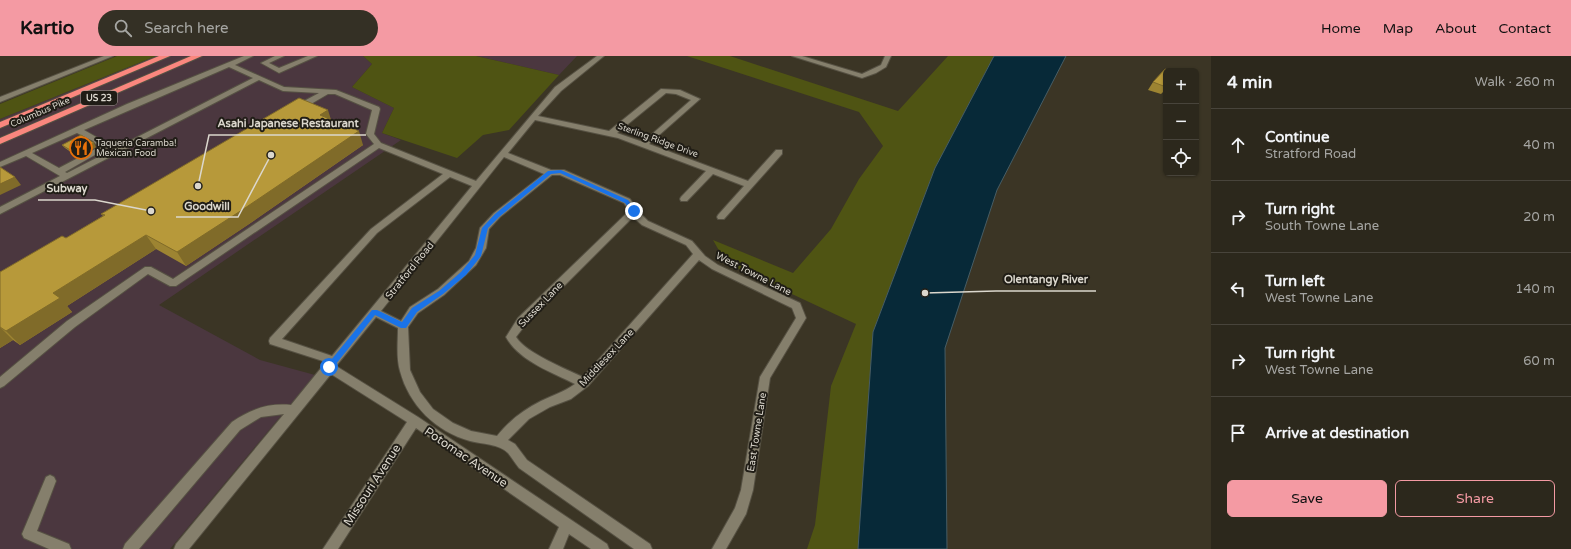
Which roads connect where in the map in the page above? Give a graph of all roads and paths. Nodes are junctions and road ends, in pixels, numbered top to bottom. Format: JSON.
{"nodes":[{"id":1,"x":110,"y":56,"type":"edge"},
{"id":2,"x":166,"y":56,"type":"edge"},
{"id":3,"x":198,"y":56,"type":"edge"},
{"id":4,"x":250,"y":56,"type":"edge"},
{"id":5,"x":280,"y":56,"type":"edge"},
{"id":6,"x":314,"y":56,"type":"edge"},
{"id":7,"x":601,"y":56,"type":"edge"},
{"id":8,"x":795,"y":56,"type":"edge"},
{"id":9,"x":888,"y":56,"type":"edge"},
{"id":10,"x":228,"y":64,"type":"junction"},
{"id":11,"x":258,"y":78,"type":"junction"},
{"id":12,"x":326,"y":92,"type":"junction"},
{"id":13,"x":0,"y":100,"type":"edge"},
{"id":14,"x":286,"y":115,"type":"edge"},
{"id":15,"x":533,"y":117,"type":"junction"},
{"id":16,"x":0,"y":125,"type":"edge"},
{"id":17,"x":78,"y":130,"type":"junction"},
{"id":18,"x":611,"y":134,"type":"junction"},
{"id":19,"x":0,"y":141,"type":"edge"},
{"id":20,"x":378,"y":145,"type":"junction"},
{"id":21,"x":644,"y":145,"type":"junction"},
{"id":22,"x":779,"y":152,"type":"dead end"},
{"id":23,"x":26,"y":153,"type":"junction"},
{"id":24,"x":504,"y":154,"type":"junction"},
{"id":25,"x":0,"y":165,"type":"edge"},
{"id":26,"x":712,"y":170,"type":"junction"},
{"id":27,"x":58,"y":172,"type":"junction"},
{"id":28,"x":550,"y":173,"type":"junction"},
{"id":29,"x":449,"y":174,"type":"junction"},
{"id":30,"x":66,"y":176,"type":"junction"},
{"id":31,"x":478,"y":185,"type":"junction"},
{"id":32,"x":751,"y":185,"type":"junction"},
{"id":33,"x":684,"y":199,"type":"dead end"},
{"id":34,"x":0,"y":211,"type":"edge"},
{"id":35,"x":634,"y":211,"type":"junction"},
{"id":36,"x":721,"y":217,"type":"dead end"},
{"id":37,"x":699,"y":254,"type":"junction"},
{"id":38,"x":374,"y":312,"type":"junction"},
{"id":39,"x":801,"y":318,"type":"joint"},
{"id":40,"x":403,"y":326,"type":"junction"},
{"id":41,"x":332,"y":364,"type":"junction"},
{"id":42,"x":0,"y":383,"type":"edge"},
{"id":43,"x":584,"y":383,"type":"junction"},
{"id":44,"x":295,"y":410,"type":"junction"},
{"id":45,"x":414,"y":421,"type":"junction"},
{"id":46,"x":499,"y":442,"type":"junction"},
{"id":47,"x":50,"y":481,"type":"dead end"},
{"id":48,"x":567,"y":525,"type":"junction"},
{"id":49,"x":64,"y":549,"type":"edge"},
{"id":50,"x":130,"y":549,"type":"edge"},
{"id":51,"x":181,"y":549,"type":"edge"},
{"id":52,"x":330,"y":549,"type":"edge"},
{"id":53,"x":556,"y":549,"type":"edge"},
{"id":54,"x":602,"y":549,"type":"edge"},
{"id":55,"x":645,"y":549,"type":"edge"},
{"id":56,"x":719,"y":549,"type":"edge"}],
"edges":[{"from":1,"to":13,"type":"street"},
{"from":2,"to":16,"type":"highway","name":"Columbus Pike","number":"US 23"},
{"from":3,"to":19,"type":"highway","name":"Columbus Pike","number":"US 23"},
{"from":4,"to":10,"type":"street"},
{"from":5,"to":6,"type":"street"},
{"from":7,"to":15,"type":"street","name":"Stratford Road"},
{"from":8,"to":9,"type":"street"},
{"from":10,"to":11,"type":"street"},
{"from":10,"to":17,"type":"street"},
{"from":11,"to":12,"type":"street"},
{"from":11,"to":30,"type":"street"},
{"from":12,"to":14,"type":"street"},
{"from":12,"to":20,"type":"street"},
{"from":15,"to":18,"type":"street","name":"Sterling Ridge Drive"},
{"from":15,"to":24,"type":"street","name":"Stratford Road"},
{"from":17,"to":23,"type":"street"},
{"from":17,"to":27,"type":"street"},
{"from":18,"to":21,"type":"street","name":"Sterling Ridge Drive"},
{"from":18,"to":21,"type":"street"},
{"from":20,"to":29,"type":"street"},
{"from":20,"to":42,"type":"street"},
{"from":21,"to":26,"type":"street","name":"Sterling Ridge Drive"},
{"from":22,"to":32,"type":"street"},
{"from":23,"to":25,"type":"street"},
{"from":23,"to":27,"type":"street"},
{"from":24,"to":28,"type":"street","name":"West Towne Lane"},
{"from":24,"to":31,"type":"street","name":"Stratford Road"},
{"from":26,"to":32,"type":"street","name":"Sterling Ridge Drive"},
{"from":26,"to":33,"type":"street"},
{"from":27,"to":30,"type":"street"},
{"from":28,"to":35,"type":"street","name":"West Towne Lane"},
{"from":28,"to":40,"type":"street"},
{"from":29,"to":31,"type":"street"},
{"from":29,"to":41,"type":"street","name":"Potomac Avenue"},
{"from":30,"to":34,"type":"street"},
{"from":31,"to":38,"type":"street","name":"Stratford Road"},
{"from":32,"to":36,"type":"street"},
{"from":35,"to":37,"type":"street","name":"West Towne Lane"},
{"from":35,"to":43,"type":"street","name":"Sussex Lane"},
{"from":37,"to":39,"type":"street","name":"West Towne Lane"},
{"from":37,"to":43,"type":"street","name":"Middlesex Lane"},
{"from":38,"to":40,"type":"street"},
{"from":38,"to":41,"type":"street","name":"Stratford Road"},
{"from":39,"to":56,"type":"street","name":"East Towne Lane"},
{"from":40,"to":46,"type":"street"},
{"from":41,"to":44,"type":"street","name":"Stratford Road"},
{"from":41,"to":45,"type":"street","name":"Potomac Avenue"},
{"from":43,"to":46,"type":"street","name":"Middlesex Lane"},
{"from":44,"to":50,"type":"street"},
{"from":44,"to":51,"type":"street","name":"Stratford Road"},
{"from":45,"to":48,"type":"street","name":"Potomac Avenue"},
{"from":45,"to":52,"type":"street","name":"Missouri Avenue"},
{"from":46,"to":55,"type":"street"},
{"from":47,"to":49,"type":"street"},
{"from":48,"to":53,"type":"street"},
{"from":48,"to":54,"type":"street","name":"Potomac Avenue"}]}
